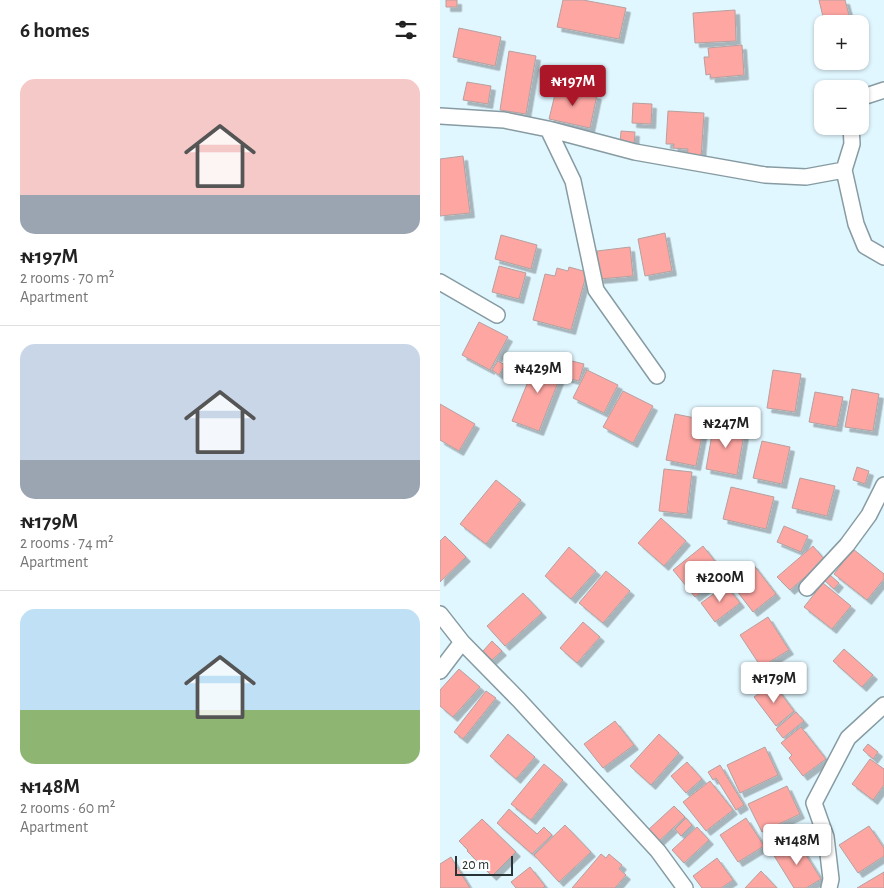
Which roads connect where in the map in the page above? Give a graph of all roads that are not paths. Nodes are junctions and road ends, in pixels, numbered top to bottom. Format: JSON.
{"nodes":[{"id":1,"x":884,"y":90,"type":"edge"},
{"id":2,"x":869,"y":95,"type":"edge"},
{"id":3,"x":440,"y":116,"type":"edge"},
{"id":4,"x":548,"y":129,"type":"junction"},
{"id":5,"x":852,"y":135,"type":"edge"},
{"id":6,"x":844,"y":170,"type":"junction"},
{"id":7,"x":884,"y":257,"type":"edge"},
{"id":8,"x":440,"y":282,"type":"edge"},
{"id":9,"x":496,"y":315,"type":"dead end"},
{"id":10,"x":657,"y":376,"type":"dead end"},
{"id":11,"x":884,"y":485,"type":"edge"},
{"id":12,"x":807,"y":588,"type":"dead end"},
{"id":13,"x":440,"y":614,"type":"edge"},
{"id":14,"x":462,"y":642,"type":"junction"},
{"id":15,"x":440,"y":671,"type":"edge"},
{"id":16,"x":884,"y":705,"type":"edge"},
{"id":17,"x":685,"y":888,"type":"edge"},
{"id":18,"x":829,"y":888,"type":"edge"}],
"edges":[{"from":1,"to":2,"type":"street"},
{"from":3,"to":4,"type":"street"},
{"from":4,"to":6,"type":"street"},
{"from":4,"to":10,"type":"street"},
{"from":5,"to":6,"type":"street"},
{"from":6,"to":7,"type":"street"},
{"from":8,"to":9,"type":"street"},
{"from":11,"to":12,"type":"street"},
{"from":13,"to":14,"type":"street"},
{"from":14,"to":15,"type":"street"},
{"from":14,"to":17,"type":"street"},
{"from":16,"to":18,"type":"street"}]}
